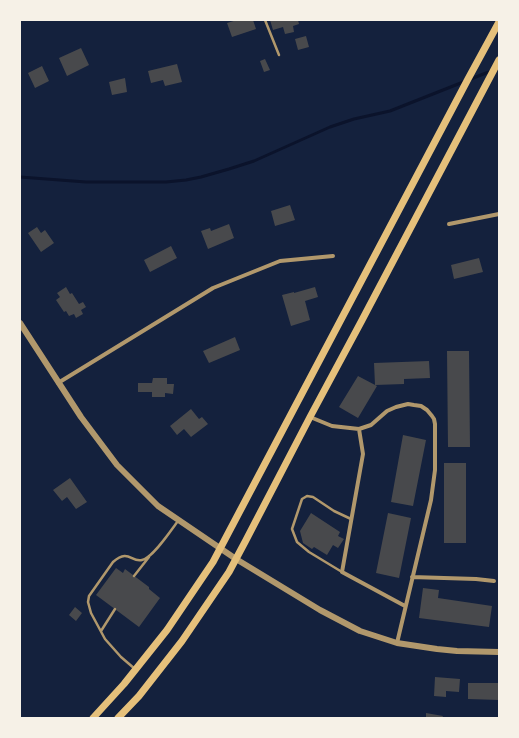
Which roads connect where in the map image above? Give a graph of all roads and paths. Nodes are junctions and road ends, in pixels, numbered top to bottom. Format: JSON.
{"nodes":[{"id":1,"x":265,"y":20,"type":"edge"},
{"id":2,"x":499,"y":22,"type":"edge"},
{"id":3,"x":279,"y":55,"type":"dead end"},
{"id":4,"x":499,"y":60,"type":"edge"},
{"id":5,"x":499,"y":214,"type":"edge"},
{"id":6,"x":449,"y":224,"type":"dead end"},
{"id":7,"x":333,"y":256,"type":"dead end"},
{"id":8,"x":20,"y":323,"type":"edge"},
{"id":9,"x":58,"y":382,"type":"junction"},
{"id":10,"x":310,"y":417,"type":"junction"},
{"id":11,"x":359,"y":429,"type":"junction"},
{"id":12,"x":351,"y":519,"type":"junction"},
{"id":13,"x":179,"y":520,"type":"junction"},
{"id":14,"x":221,"y":548,"type":"junction"},
{"id":15,"x":150,"y":555,"type":"junction"},
{"id":16,"x":236,"y":559,"type":"junction"},
{"id":17,"x":342,"y":572,"type":"junction"},
{"id":18,"x":134,"y":576,"type":"dead end"},
{"id":19,"x":412,"y":577,"type":"junction"},
{"id":20,"x":494,"y":582,"type":"dead end"},
{"id":21,"x":405,"y":606,"type":"junction"},
{"id":22,"x":115,"y":609,"type":"dead end"},
{"id":23,"x":100,"y":630,"type":"junction"},
{"id":24,"x":397,"y":643,"type":"junction"},
{"id":25,"x":499,"y":652,"type":"edge"},
{"id":26,"x":136,"y":670,"type":"junction"},
{"id":27,"x":93,"y":718,"type":"edge"},
{"id":28,"x":118,"y":718,"type":"edge"}],
"edges":[{"from":1,"to":3,"type":"lane"},
{"from":2,"to":14,"type":"main road"},
{"from":4,"to":10,"type":"main road"},
{"from":5,"to":6,"type":"street"},
{"from":7,"to":9,"type":"street"},
{"from":8,"to":9,"type":"street"},
{"from":9,"to":13,"type":"street"},
{"from":10,"to":11,"type":"street"},
{"from":10,"to":16,"type":"main road"},
{"from":11,"to":12,"type":"street"},
{"from":11,"to":19,"type":"street"},
{"from":12,"to":17,"type":"street"},
{"from":12,"to":17,"type":"lane"},
{"from":13,"to":14,"type":"street"},
{"from":13,"to":15,"type":"lane"},
{"from":14,"to":16,"type":"street"},
{"from":14,"to":26,"type":"main road"},
{"from":15,"to":18,"type":"lane"},
{"from":15,"to":23,"type":"lane"},
{"from":16,"to":24,"type":"street"},
{"from":16,"to":28,"type":"main road"},
{"from":17,"to":21,"type":"street"},
{"from":19,"to":20,"type":"street"},
{"from":19,"to":21,"type":"street"},
{"from":21,"to":24,"type":"street"},
{"from":22,"to":23,"type":"lane"},
{"from":23,"to":26,"type":"lane"},
{"from":24,"to":25,"type":"street"},
{"from":26,"to":27,"type":"main road"}]}
